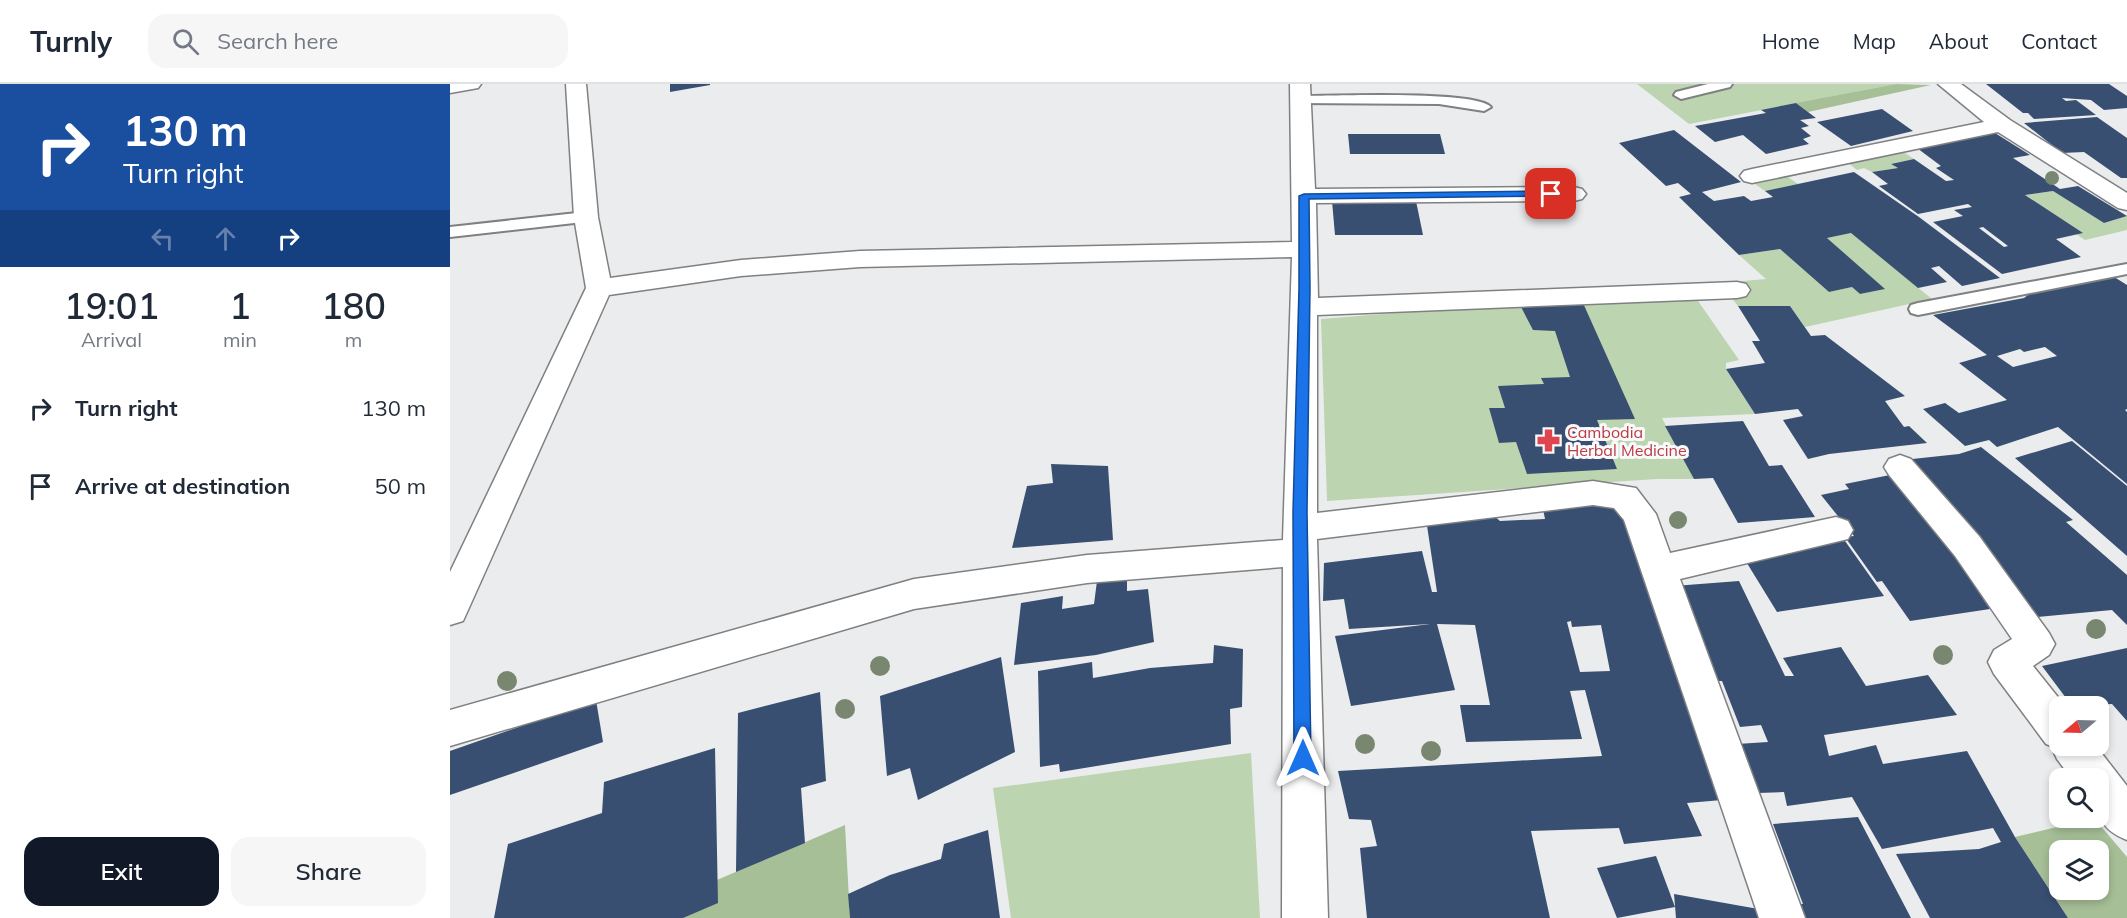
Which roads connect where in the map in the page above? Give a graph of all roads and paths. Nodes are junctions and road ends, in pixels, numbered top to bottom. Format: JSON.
{"nodes":[{"id":1,"x":471,"y":84,"type":"edge"},
{"id":2,"x":576,"y":84,"type":"edge"},
{"id":3,"x":1725,"y":84,"type":"edge"},
{"id":4,"x":1948,"y":84,"type":"edge"},
{"id":5,"x":450,"y":87,"type":"edge"},
{"id":6,"x":1300,"y":92,"type":"edge"},
{"id":7,"x":1681,"y":96,"type":"dead end"},
{"id":8,"x":1484,"y":107,"type":"dead end"},
{"id":9,"x":2002,"y":125,"type":"junction"},
{"id":10,"x":1752,"y":176,"type":"dead end"},
{"id":11,"x":1574,"y":194,"type":"dead end"},
{"id":12,"x":1304,"y":196,"type":"junction"},
{"id":13,"x":2127,"y":203,"type":"edge"},
{"id":14,"x":586,"y":217,"type":"junction"},
{"id":15,"x":450,"y":232,"type":"edge"},
{"id":16,"x":1305,"y":249,"type":"junction"},
{"id":17,"x":2127,"y":268,"type":"edge"},
{"id":18,"x":599,"y":288,"type":"junction"},
{"id":19,"x":1737,"y":290,"type":"dead end"},
{"id":20,"x":1305,"y":307,"type":"junction"},
{"id":21,"x":1918,"y":309,"type":"dead end"},
{"id":22,"x":1900,"y":467,"type":"dead end"},
{"id":23,"x":1836,"y":530,"type":"dead end"},
{"id":24,"x":1300,"y":540,"type":"junction"},
{"id":25,"x":1659,"y":570,"type":"junction"},
{"id":26,"x":450,"y":610,"type":"edge"},
{"id":27,"x":2049,"y":716,"type":"edge"},
{"id":28,"x":450,"y":728,"type":"edge"},
{"id":29,"x":2079,"y":756,"type":"edge"},
{"id":30,"x":2088,"y":768,"type":"edge"},
{"id":31,"x":2109,"y":796,"type":"edge"},
{"id":32,"x":2127,"y":819,"type":"edge"},
{"id":33,"x":1305,"y":918,"type":"edge"},
{"id":34,"x":1782,"y":918,"type":"edge"}],
"edges":[{"from":1,"to":5,"type":"street"},
{"from":2,"to":14,"type":"street"},
{"from":3,"to":7,"type":"lane"},
{"from":4,"to":9,"type":"street"},
{"from":6,"to":8,"type":"lane"},
{"from":6,"to":12,"type":"street"},
{"from":9,"to":10,"type":"street"},
{"from":9,"to":13,"type":"street"},
{"from":11,"to":12,"type":"street"},
{"from":12,"to":16,"type":"street"},
{"from":14,"to":15,"type":"lane"},
{"from":14,"to":18,"type":"street"},
{"from":16,"to":18,"type":"street"},
{"from":16,"to":20,"type":"street"},
{"from":17,"to":21,"type":"lane"},
{"from":18,"to":26,"type":"street"},
{"from":19,"to":20,"type":"street"},
{"from":20,"to":24,"type":"street"},
{"from":22,"to":27,"type":"street"},
{"from":23,"to":25,"type":"street"},
{"from":24,"to":25,"type":"street"},
{"from":24,"to":28,"type":"street"},
{"from":24,"to":33,"type":"street"},
{"from":25,"to":34,"type":"street"},
{"from":29,"to":30,"type":"street"},
{"from":31,"to":32,"type":"street"}]}
